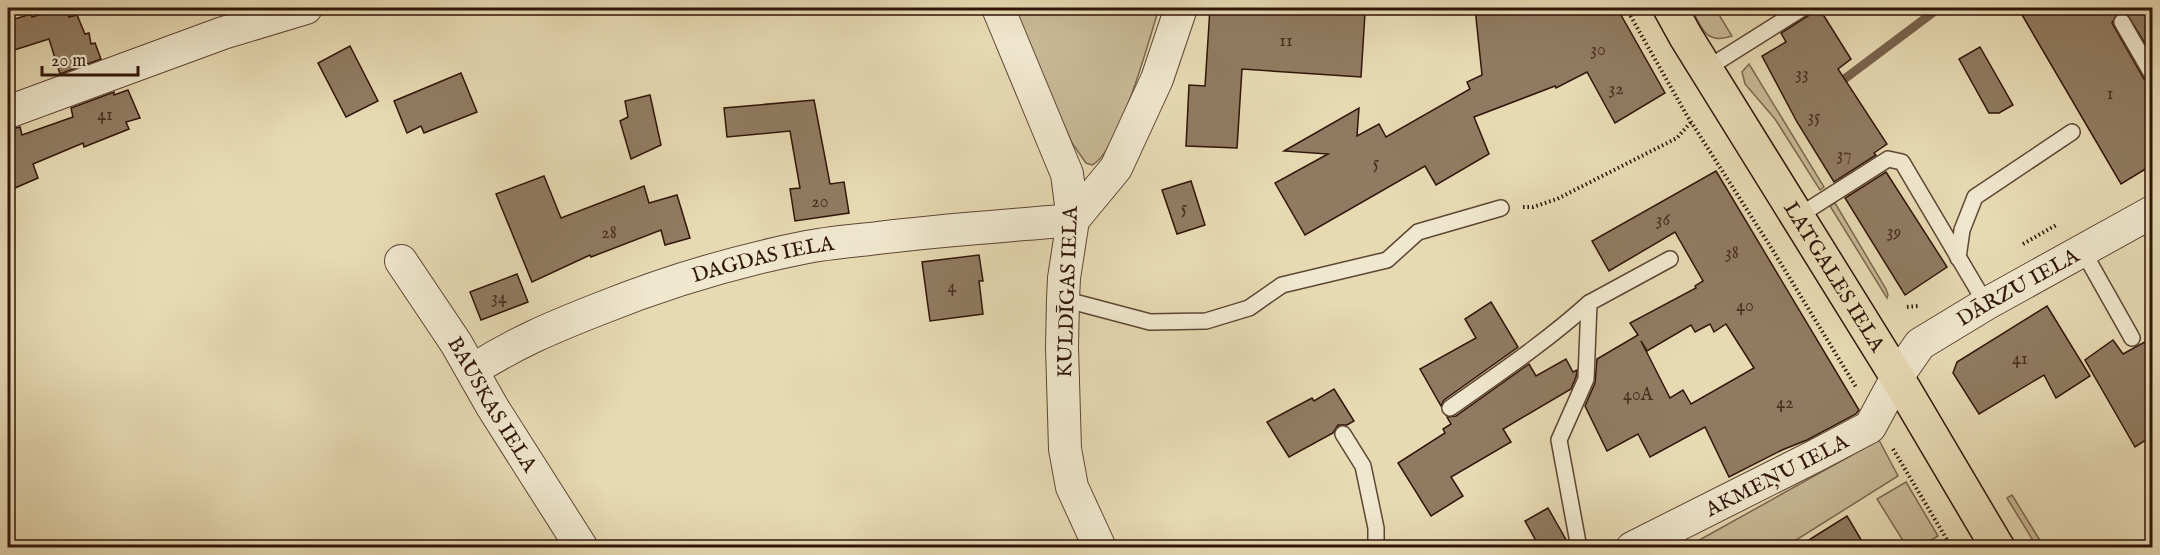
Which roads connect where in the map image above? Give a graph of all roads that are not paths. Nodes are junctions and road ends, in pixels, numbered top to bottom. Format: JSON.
{"nodes":[{"id":1,"x":306,"y":8,"type":"edge"},
{"id":2,"x":998,"y":8,"type":"edge"},
{"id":3,"x":1181,"y":8,"type":"edge"},
{"id":4,"x":1670,"y":8,"type":"edge"},
{"id":5,"x":1803,"y":8,"type":"edge"},
{"id":6,"x":2122,"y":22,"type":"dead end"},
{"id":7,"x":1706,"y":69,"type":"junction"},
{"id":8,"x":2152,"y":74,"type":"edge"},
{"id":9,"x":8,"y":112,"type":"edge"},
{"id":10,"x":2072,"y":132,"type":"dead end"},
{"id":11,"x":1501,"y":208,"type":"road end"},
{"id":12,"x":2152,"y":213,"type":"edge"},
{"id":13,"x":1797,"y":217,"type":"junction"},
{"id":14,"x":1073,"y":220,"type":"junction"},
{"id":15,"x":2083,"y":251,"type":"junction"},
{"id":16,"x":1958,"y":258,"type":"junction"},
{"id":17,"x":1670,"y":259,"type":"dead end"},
{"id":18,"x":401,"y":261,"type":"dead end"},
{"id":19,"x":1063,"y":299,"type":"junction"},
{"id":20,"x":1589,"y":303,"type":"junction"},
{"id":21,"x":1986,"y":304,"type":"junction"},
{"id":22,"x":2132,"y":338,"type":"dead end"},
{"id":23,"x":473,"y":370,"type":"junction"},
{"id":24,"x":1897,"y":377,"type":"junction"},
{"id":25,"x":1450,"y":408,"type":"dead end"},
{"id":26,"x":1343,"y":434,"type":"dead end"},
{"id":27,"x":582,"y":548,"type":"edge"},
{"id":28,"x":1100,"y":548,"type":"edge"},
{"id":29,"x":1376,"y":548,"type":"edge"},
{"id":30,"x":1580,"y":548,"type":"edge"},
{"id":31,"x":1632,"y":548,"type":"edge"},
{"id":32,"x":1998,"y":548,"type":"edge"}],
"edges":[{"from":1,"to":9,"type":"street"},
{"from":2,"to":14,"type":"street","name":"KULDĪGAS IELA"},
{"from":3,"to":14,"type":"street"},
{"from":4,"to":7,"type":"main road","name":"LATGALES IELA"},
{"from":5,"to":7,"type":"lane"},
{"from":6,"to":8,"type":"lane"},
{"from":7,"to":13,"type":"main road","name":"LATGALES IELA"},
{"from":10,"to":16,"type":"lane"},
{"from":11,"to":19,"type":"lane"},
{"from":12,"to":15,"type":"street","name":"DĀRZU IELA"},
{"from":13,"to":16,"type":"lane"},
{"from":13,"to":24,"type":"main road","name":"LATGALES IELA"},
{"from":14,"to":19,"type":"street","name":"KULDĪGAS IELA"},
{"from":14,"to":23,"type":"street","name":"DAGDAS IELA"},
{"from":15,"to":21,"type":"street","name":"DĀRZU IELA"},
{"from":15,"to":22,"type":"lane"},
{"from":16,"to":21,"type":"lane"},
{"from":17,"to":20,"type":"lane"},
{"from":18,"to":23,"type":"street","name":"BAUSKAS IELA"},
{"from":19,"to":28,"type":"street","name":"KULDĪGAS IELA"},
{"from":20,"to":25,"type":"lane"},
{"from":20,"to":30,"type":"lane"},
{"from":21,"to":24,"type":"street","name":"DĀRZU IELA"},
{"from":23,"to":27,"type":"street","name":"BAUSKAS IELA"},
{"from":24,"to":31,"type":"street","name":"AKMEŅU IELA"},
{"from":24,"to":32,"type":"main road","name":"LATGALES IELA"},
{"from":26,"to":29,"type":"lane"}]}
